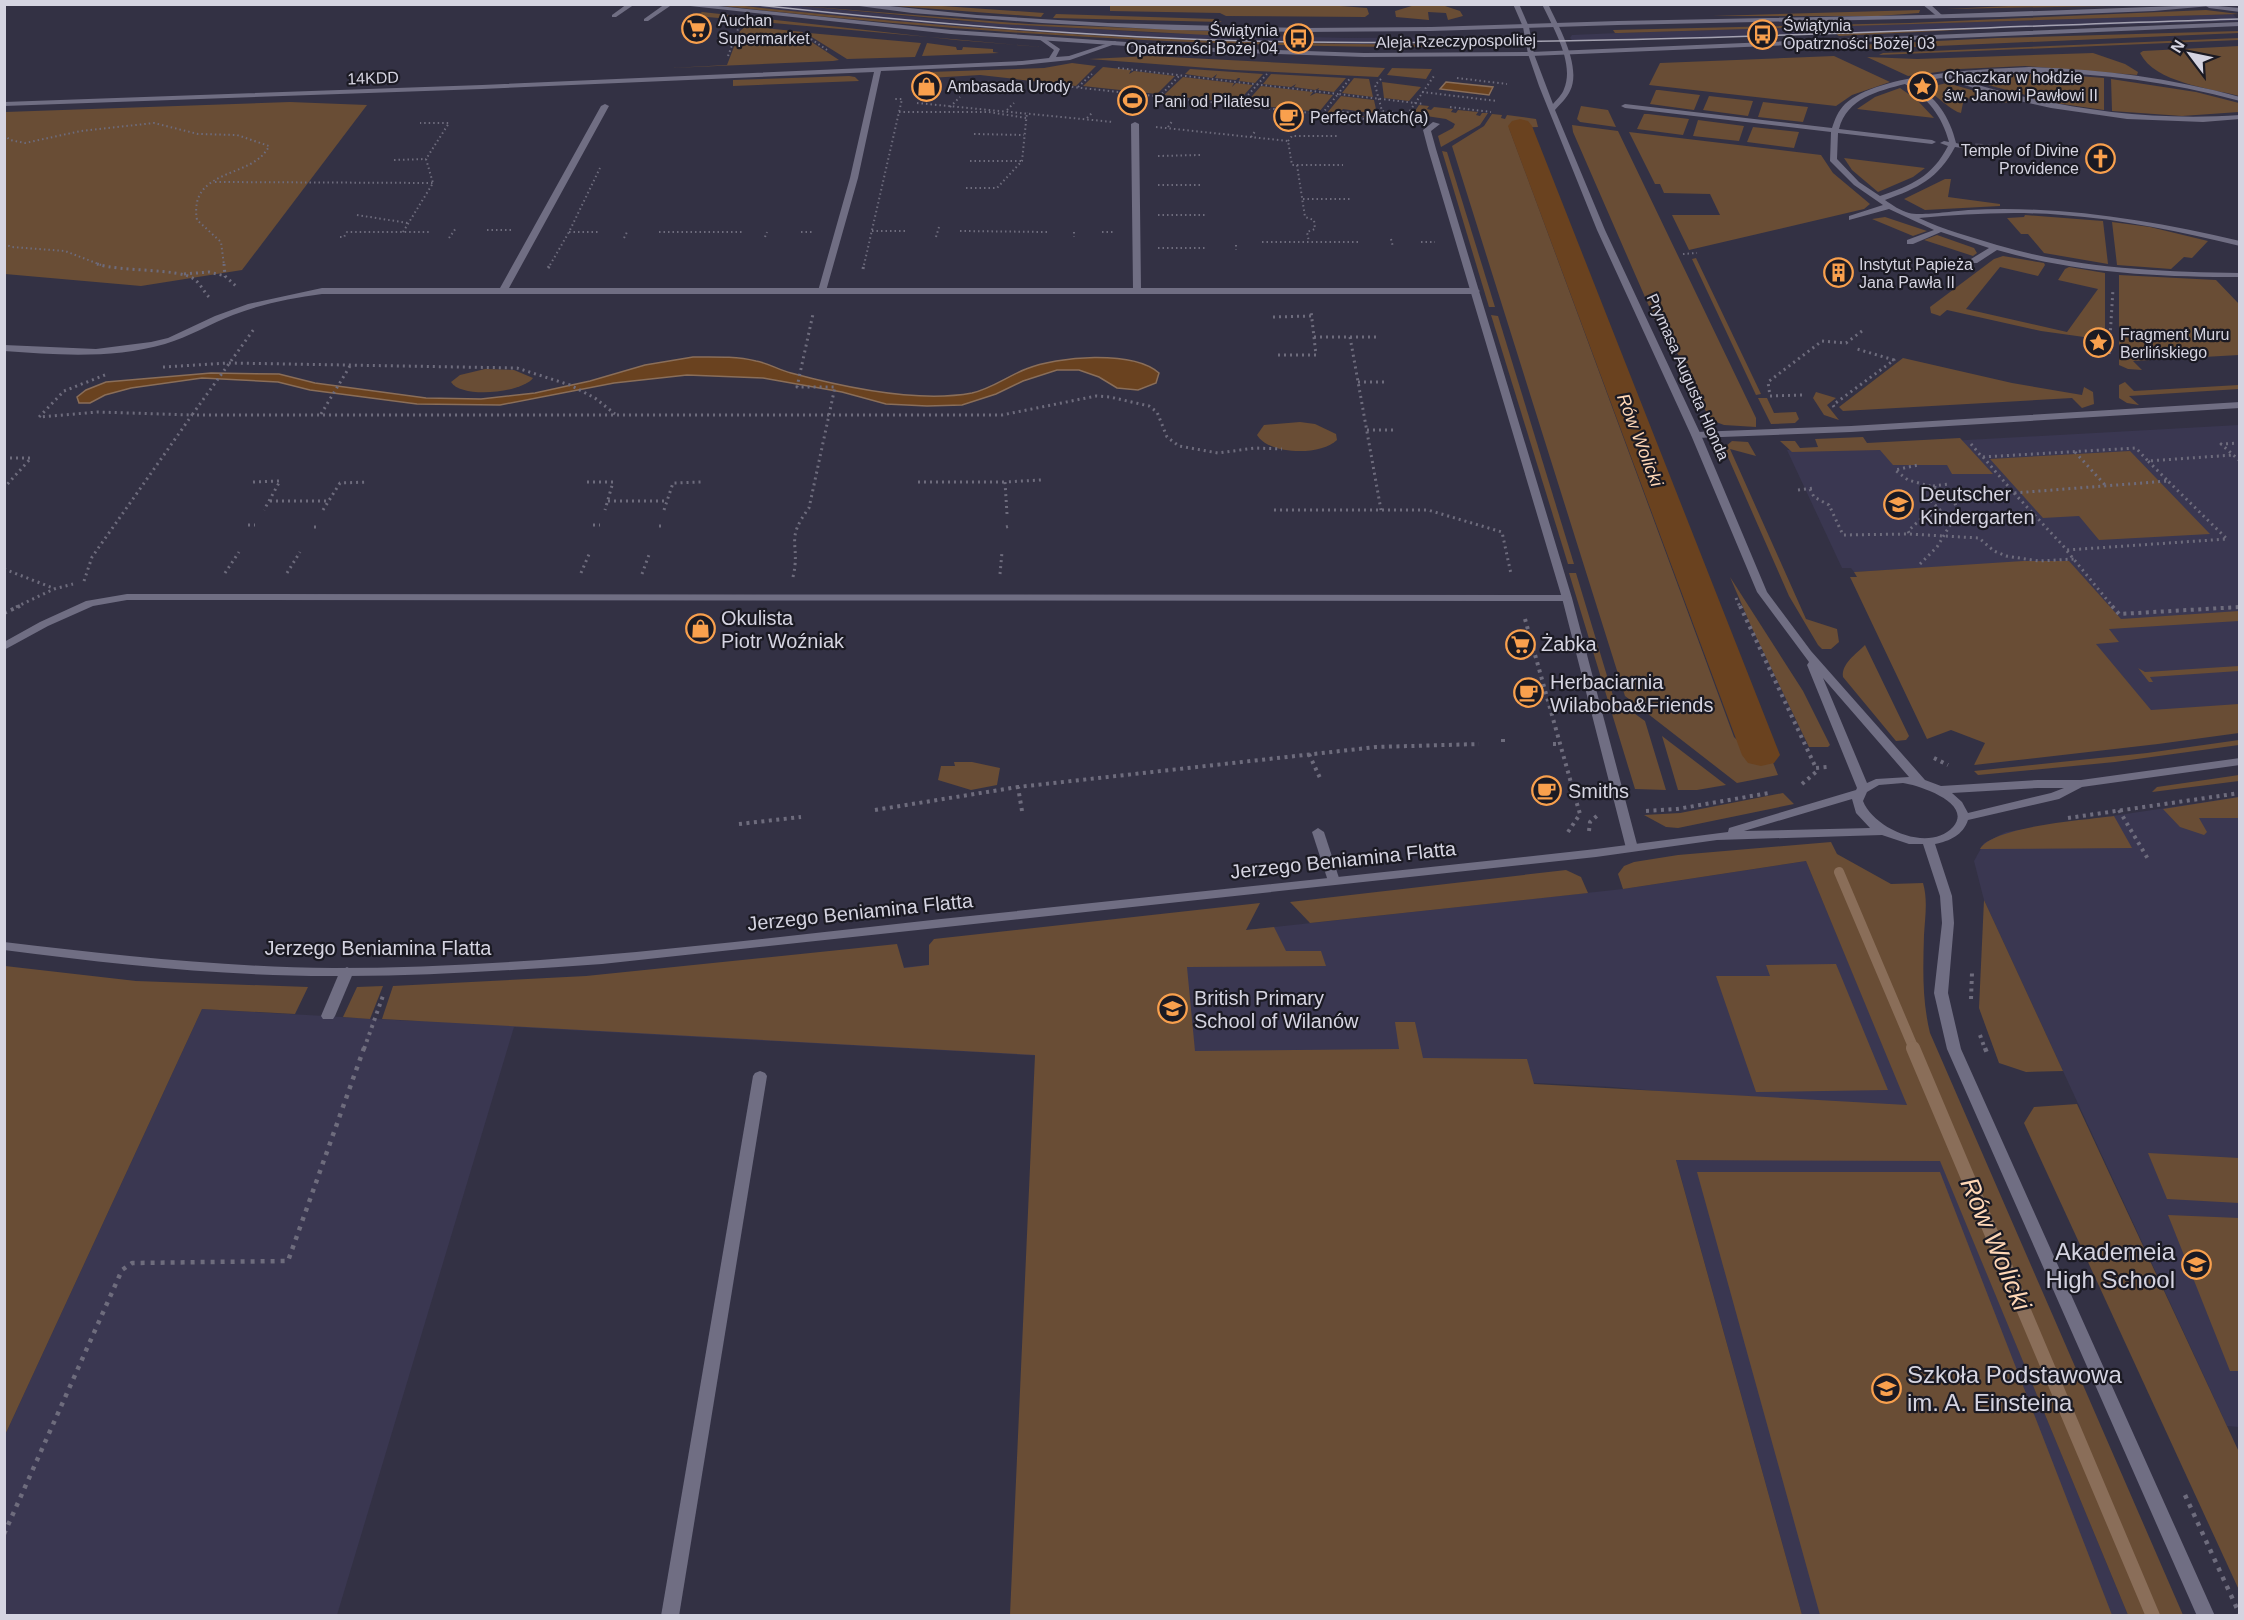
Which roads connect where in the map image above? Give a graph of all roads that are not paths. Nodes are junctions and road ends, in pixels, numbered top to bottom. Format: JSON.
{"nodes":[{"id":1,"x":632,"y":4,"type":"edge"},
{"id":2,"x":670,"y":4,"type":"edge"},
{"id":3,"x":675,"y":4,"type":"edge"},
{"id":4,"x":847,"y":4,"type":"edge"},
{"id":5,"x":1516,"y":4,"type":"edge"},
{"id":6,"x":1545,"y":4,"type":"edge"},
{"id":7,"x":1925,"y":4,"type":"edge"},
{"id":8,"x":2230,"y":4,"type":"edge"},
{"id":9,"x":2209,"y":6,"type":"edge"},
{"id":10,"x":2240,"y":10,"type":"edge"},
{"id":11,"x":614,"y":16,"type":"dead end"},
{"id":12,"x":1941,"y":17,"type":"junction"},
{"id":13,"x":646,"y":20,"type":"dead end"},
{"id":14,"x":2240,"y":24,"type":"edge"},
{"id":15,"x":1554,"y":25,"type":"junction"},
{"id":16,"x":1526,"y":27,"type":"junction"},
{"id":17,"x":1041,"y":38,"type":"junction"},
{"id":18,"x":1115,"y":43,"type":"junction"},
{"id":19,"x":1567,"y":53,"type":"junction"},
{"id":20,"x":1531,"y":54,"type":"junction"},
{"id":21,"x":1051,"y":60,"type":"junction"},
{"id":22,"x":878,"y":69,"type":"junction"},
{"id":23,"x":1938,"y":75,"type":"junction"},
{"id":24,"x":1896,"y":77,"type":"dead end"},
{"id":25,"x":1907,"y":82,"type":"junction"},
{"id":26,"x":2240,"y":99,"type":"edge"},
{"id":27,"x":4,"y":104,"type":"edge"},
{"id":28,"x":605,"y":106,"type":"dead end"},
{"id":29,"x":1625,"y":106,"type":"dead end"},
{"id":30,"x":1553,"y":108,"type":"junction"},
{"id":31,"x":2240,"y":117,"type":"edge"},
{"id":32,"x":1135,"y":124,"type":"road end"},
{"id":33,"x":1436,"y":124,"type":"dead end"},
{"id":34,"x":1835,"y":131,"type":"junction"},
{"id":35,"x":1932,"y":142,"type":"dead end"},
{"id":36,"x":1944,"y":143,"type":"dead end"},
{"id":37,"x":1953,"y":144,"type":"junction"},
{"id":38,"x":1963,"y":146,"type":"tunnel mouth"},
{"id":39,"x":1878,"y":200,"type":"junction"},
{"id":40,"x":1889,"y":206,"type":"junction"},
{"id":41,"x":1907,"y":216,"type":"junction"},
{"id":42,"x":1852,"y":218,"type":"dead end"},
{"id":43,"x":1940,"y":230,"type":"junction"},
{"id":44,"x":1910,"y":242,"type":"dead end"},
{"id":45,"x":2240,"y":244,"type":"edge"},
{"id":46,"x":1996,"y":247,"type":"junction"},
{"id":47,"x":1974,"y":261,"type":"dead end"},
{"id":48,"x":2240,"y":275,"type":"edge"},
{"id":49,"x":503,"y":291,"type":"junction"},
{"id":50,"x":822,"y":291,"type":"junction"},
{"id":51,"x":1476,"y":291,"type":"junction"},
{"id":52,"x":1137,"y":292,"type":"junction"},
{"id":53,"x":4,"y":348,"type":"edge"},
{"id":54,"x":2240,"y":405,"type":"edge"},
{"id":55,"x":1696,"y":435,"type":"junction"},
{"id":56,"x":1567,"y":598,"type":"junction"},
{"id":57,"x":4,"y":646,"type":"edge"},
{"id":58,"x":1807,"y":652,"type":"junction"},
{"id":59,"x":2240,"y":761,"type":"edge"},
{"id":60,"x":1920,"y":782,"type":"junction"},
{"id":61,"x":2081,"y":784,"type":"junction"},
{"id":62,"x":1861,"y":790,"type":"junction"},
{"id":63,"x":1940,"y":790,"type":"junction"},
{"id":64,"x":1963,"y":818,"type":"junction"},
{"id":65,"x":1882,"y":831,"type":"junction"},
{"id":66,"x":1318,"y":832,"type":"dead end"},
{"id":67,"x":1717,"y":836,"type":"junction"},
{"id":68,"x":1928,"y":841,"type":"junction"},
{"id":69,"x":1632,"y":848,"type":"junction"},
{"id":70,"x":1334,"y":881,"type":"junction"},
{"id":71,"x":4,"y":946,"type":"edge"},
{"id":72,"x":346,"y":971,"type":"junction"},
{"id":73,"x":328,"y":1016,"type":"dead end"},
{"id":74,"x":760,"y":1076,"type":"dead end"},
{"id":75,"x":670,"y":1616,"type":"edge"},
{"id":76,"x":2206,"y":1616,"type":"edge"}],
"edges":[{"from":1,"to":11,"type":"street"},
{"from":2,"to":13,"type":"street"},
{"from":3,"to":17,"type":"street","name":"Aleja Rzeczypospolitej"},
{"from":4,"to":16,"type":"street","name":"Aleja Rzeczypospolitej"},
{"from":5,"to":16,"type":"street","name":"Prymasa Augusta Hlonda"},
{"from":6,"to":15,"type":"street"},
{"from":7,"to":12,"type":"street"},
{"from":8,"to":9,"type":"street","name":"Aleja Rzeczypospolitej"},
{"from":9,"to":10,"type":"street"},
{"from":9,"to":12,"type":"street","name":"Aleja Rzeczypospolitej"},
{"from":12,"to":15,"type":"street","name":"Aleja Rzeczypospolitej"},
{"from":14,"to":19,"type":"street","name":"Aleja Rzeczypospolitej"},
{"from":15,"to":16,"type":"street","name":"Aleja Rzeczypospolitej"},
{"from":15,"to":19,"type":"street"},
{"from":16,"to":20,"type":"street","name":"Prymasa Augusta Hlonda"},
{"from":17,"to":18,"type":"street","name":"Aleja Rzeczypospolitej"},
{"from":17,"to":21,"type":"street"},
{"from":18,"to":20,"type":"street","name":"Aleja Rzeczypospolitej"},
{"from":18,"to":21,"type":"street","name":"14KDD"},
{"from":19,"to":20,"type":"street","name":"Aleja Rzeczypospolitej"},
{"from":19,"to":30,"type":"street"},
{"from":20,"to":30,"type":"street","name":"Prymasa Augusta Hlonda"},
{"from":21,"to":22,"type":"street","name":"14KDD"},
{"from":22,"to":27,"type":"street","name":"14KDD"},
{"from":22,"to":50,"type":"street"},
{"from":23,"to":25,"type":"street"},
{"from":23,"to":26,"type":"street"},
{"from":23,"to":31,"type":"street"},
{"from":24,"to":25,"type":"street"},
{"from":25,"to":34,"type":"street"},
{"from":25,"to":37,"type":"street"},
{"from":28,"to":49,"type":"street"},
{"from":29,"to":34,"type":"street"},
{"from":30,"to":55,"type":"street","name":"Prymasa Augusta Hlonda"},
{"from":32,"to":52,"type":"street"},
{"from":33,"to":51,"type":"street"},
{"from":34,"to":35,"type":"street"},
{"from":34,"to":39,"type":"street"},
{"from":36,"to":37,"type":"street"},
{"from":37,"to":38,"type":"street"},
{"from":37,"to":39,"type":"street"},
{"from":39,"to":40,"type":"street"},
{"from":40,"to":41,"type":"street"},
{"from":40,"to":42,"type":"street"},
{"from":41,"to":43,"type":"street"},
{"from":41,"to":45,"type":"street"},
{"from":43,"to":44,"type":"street"},
{"from":43,"to":46,"type":"street"},
{"from":46,"to":47,"type":"street"},
{"from":46,"to":48,"type":"street"},
{"from":49,"to":50,"type":"street"},
{"from":49,"to":53,"type":"street"},
{"from":50,"to":52,"type":"street"},
{"from":51,"to":52,"type":"street"},
{"from":51,"to":56,"type":"street"},
{"from":54,"to":55,"type":"street"},
{"from":55,"to":58,"type":"street","name":"Prymasa Augusta Hlonda"},
{"from":56,"to":57,"type":"street"},
{"from":56,"to":69,"type":"street"},
{"from":58,"to":60,"type":"street","name":"Prymasa Augusta Hlonda"},
{"from":58,"to":62,"type":"street","name":"Prymasa Augusta Hlonda"},
{"from":59,"to":61,"type":"street"},
{"from":60,"to":62,"type":"street","name":"Jerzego Beniamina Flatta"},
{"from":60,"to":63,"type":"street"},
{"from":61,"to":63,"type":"street"},
{"from":61,"to":64,"type":"street"},
{"from":62,"to":65,"type":"street","name":"Prymasa Augusta Hlonda"},
{"from":62,"to":67,"type":"street","name":"Jerzego Beniamina Flatta"},
{"from":63,"to":64,"type":"street"},
{"from":64,"to":68,"type":"street"},
{"from":65,"to":67,"type":"street","name":"Jerzego Beniamina Flatta"},
{"from":65,"to":68,"type":"street"},
{"from":66,"to":70,"type":"street"},
{"from":67,"to":69,"type":"street","name":"Jerzego Beniamina Flatta"},
{"from":68,"to":76,"type":"street"},
{"from":69,"to":70,"type":"street","name":"Jerzego Beniamina Flatta"},
{"from":70,"to":72,"type":"street","name":"Jerzego Beniamina Flatta"},
{"from":71,"to":72,"type":"street","name":"Jerzego Beniamina Flatta"},
{"from":72,"to":73,"type":"street"},
{"from":74,"to":75,"type":"street"}]}
